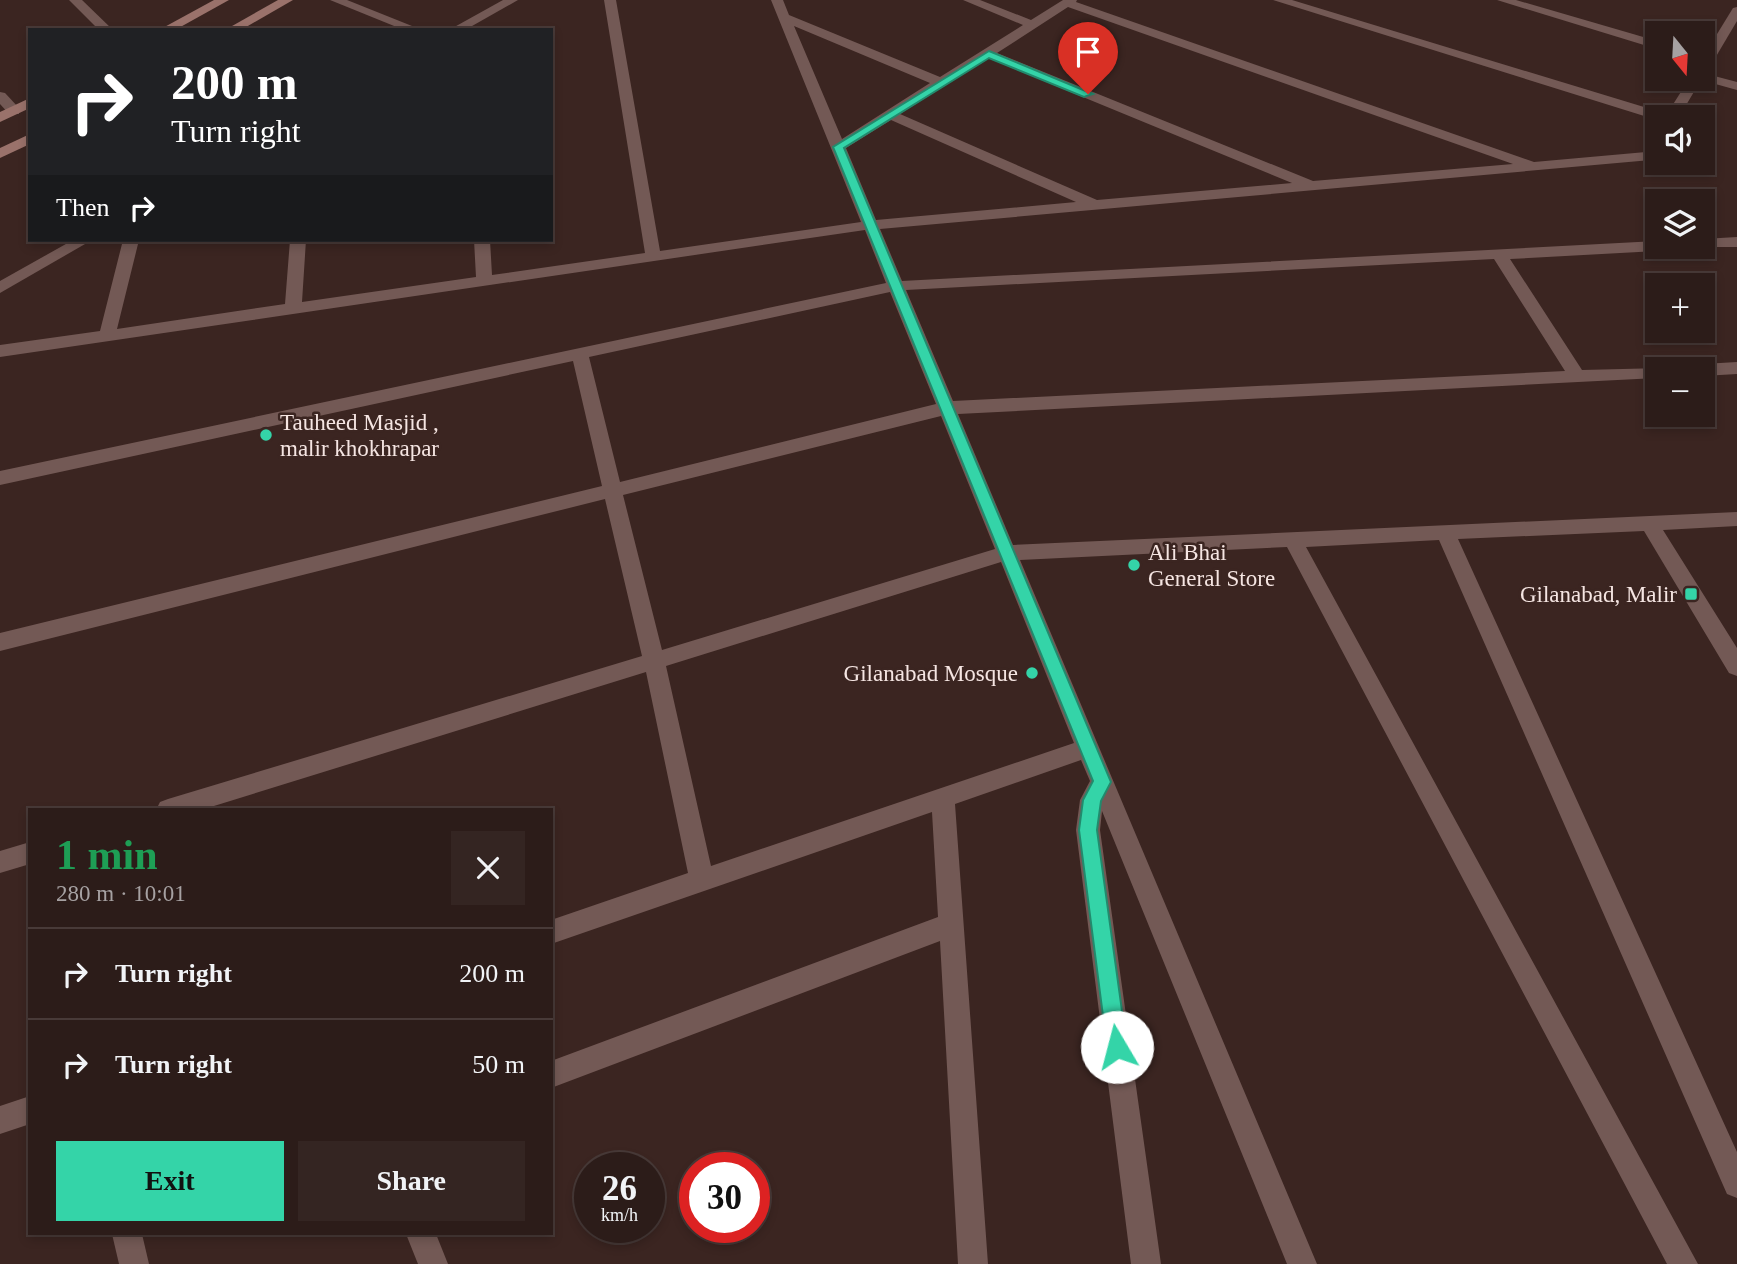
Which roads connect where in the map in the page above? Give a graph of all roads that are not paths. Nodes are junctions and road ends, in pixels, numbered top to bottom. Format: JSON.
{"nodes":[{"id":1,"x":75,"y":0,"type":"edge"},
{"id":2,"x":223,"y":0,"type":"edge"},
{"id":3,"x":286,"y":0,"type":"edge"},
{"id":4,"x":336,"y":0,"type":"edge"},
{"id":5,"x":512,"y":0,"type":"edge"},
{"id":6,"x":610,"y":0,"type":"edge"},
{"id":7,"x":969,"y":0,"type":"edge"},
{"id":8,"x":1279,"y":0,"type":"edge"},
{"id":9,"x":1503,"y":0,"type":"edge"},
{"id":10,"x":1725,"y":0,"type":"edge"},
{"id":11,"x":1069,"y":1,"type":"edge"},
{"id":12,"x":1737,"y":3,"type":"edge"},
{"id":13,"x":780,"y":8,"type":"edge"},
{"id":14,"x":1737,"y":11,"type":"edge"},
{"id":15,"x":472,"y":25,"type":"edge"},
{"id":16,"x":1034,"y":25,"type":"junction"},
{"id":17,"x":105,"y":28,"type":"edge"},
{"id":18,"x":169,"y":28,"type":"edge"},
{"id":19,"x":235,"y":28,"type":"edge"},
{"id":20,"x":411,"y":28,"type":"edge"},
{"id":21,"x":1731,"y":34,"type":"edge"},
{"id":22,"x":1645,"y":41,"type":"edge"},
{"id":23,"x":1715,"y":51,"type":"edge"},
{"id":24,"x":989,"y":54,"type":"junction"},
{"id":25,"x":1715,"y":80,"type":"edge"},
{"id":26,"x":942,"y":83,"type":"junction"},
{"id":27,"x":1737,"y":86,"type":"edge"},
{"id":28,"x":0,"y":96,"type":"edge"},
{"id":29,"x":28,"y":103,"type":"edge"},
{"id":30,"x":14,"y":111,"type":"junction"},
{"id":31,"x":1645,"y":112,"type":"edge"},
{"id":32,"x":891,"y":115,"type":"junction"},
{"id":33,"x":0,"y":118,"type":"edge"},
{"id":34,"x":28,"y":139,"type":"edge"},
{"id":35,"x":838,"y":147,"type":"junction"},
{"id":36,"x":0,"y":154,"type":"edge"},
{"id":37,"x":1645,"y":157,"type":"edge"},
{"id":38,"x":1535,"y":166,"type":"junction"},
{"id":39,"x":1312,"y":186,"type":"junction"},
{"id":40,"x":1095,"y":205,"type":"junction"},
{"id":41,"x":870,"y":225,"type":"junction"},
{"id":42,"x":80,"y":242,"type":"edge"},
{"id":43,"x":130,"y":242,"type":"edge"},
{"id":44,"x":298,"y":242,"type":"edge"},
{"id":45,"x":482,"y":242,"type":"edge"},
{"id":46,"x":1737,"y":242,"type":"edge"},
{"id":47,"x":1715,"y":243,"type":"edge"},
{"id":48,"x":1645,"y":247,"type":"edge"},
{"id":49,"x":1499,"y":254,"type":"junction"},
{"id":50,"x":653,"y":256,"type":"junction"},
{"id":51,"x":484,"y":281,"type":"junction"},
{"id":52,"x":895,"y":286,"type":"junction"},
{"id":53,"x":0,"y":288,"type":"edge"},
{"id":54,"x":293,"y":308,"type":"junction"},
{"id":55,"x":107,"y":335,"type":"junction"},
{"id":56,"x":0,"y":351,"type":"edge"},
{"id":57,"x":580,"y":354,"type":"junction"},
{"id":58,"x":1737,"y":368,"type":"edge"},
{"id":59,"x":1715,"y":369,"type":"edge"},
{"id":60,"x":1645,"y":373,"type":"edge"},
{"id":61,"x":1577,"y":376,"type":"junction"},
{"id":62,"x":946,"y":408,"type":"junction"},
{"id":63,"x":0,"y":478,"type":"edge"},
{"id":64,"x":612,"y":491,"type":"junction"},
{"id":65,"x":1737,"y":519,"type":"edge"},
{"id":66,"x":1649,"y":523,"type":"junction"},
{"id":67,"x":1445,"y":532,"type":"junction"},
{"id":68,"x":1293,"y":540,"type":"junction"},
{"id":69,"x":1006,"y":553,"type":"junction"},
{"id":70,"x":0,"y":642,"type":"edge"},
{"id":71,"x":654,"y":661,"type":"junction"},
{"id":72,"x":1737,"y":667,"type":"edge"},
{"id":73,"x":1088,"y":748,"type":"junction"},
{"id":74,"x":1102,"y":782,"type":"junction"},
{"id":75,"x":943,"y":798,"type":"junction"},
{"id":76,"x":175,"y":808,"type":"edge"},
{"id":77,"x":28,"y":854,"type":"edge"},
{"id":78,"x":0,"y":862,"type":"edge"},
{"id":79,"x":702,"y":880,"type":"junction"},
{"id":80,"x":952,"y":924,"type":"junction"},
{"id":81,"x":553,"y":931,"type":"edge"},
{"id":82,"x":553,"y":1073,"type":"edge"},
{"id":83,"x":28,"y":1111,"type":"edge"},
{"id":84,"x":0,"y":1120,"type":"edge"},
{"id":85,"x":1737,"y":1184,"type":"edge"},
{"id":86,"x":127,"y":1235,"type":"edge"},
{"id":87,"x":421,"y":1235,"type":"edge"},
{"id":88,"x":134,"y":1264,"type":"edge"},
{"id":89,"x":433,"y":1264,"type":"edge"},
{"id":90,"x":973,"y":1264,"type":"edge"},
{"id":91,"x":1146,"y":1264,"type":"edge"},
{"id":92,"x":1302,"y":1264,"type":"edge"},
{"id":93,"x":1683,"y":1264,"type":"edge"}],
"edges":[{"from":1,"to":17,"type":"street"},
{"from":2,"to":18,"type":"main road"},
{"from":3,"to":19,"type":"main road"},
{"from":4,"to":20,"type":"street"},
{"from":5,"to":15,"type":"street"},
{"from":6,"to":50,"type":"street"},
{"from":7,"to":16,"type":"street"},
{"from":8,"to":31,"type":"street"},
{"from":9,"to":22,"type":"street"},
{"from":10,"to":12,"type":"street"},
{"from":11,"to":16,"type":"street"},
{"from":11,"to":38,"type":"street"},
{"from":13,"to":26,"type":"street"},
{"from":13,"to":35,"type":"street"},
{"from":14,"to":21,"type":"street"},
{"from":16,"to":24,"type":"street"},
{"from":21,"to":23,"type":"street"},
{"from":24,"to":26,"type":"street"},
{"from":24,"to":39,"type":"street"},
{"from":25,"to":27,"type":"street"},
{"from":26,"to":32,"type":"street"},
{"from":28,"to":30,"type":"street"},
{"from":29,"to":30,"type":"main road"},
{"from":30,"to":33,"type":"main road"},
{"from":32,"to":35,"type":"street"},
{"from":32,"to":40,"type":"street"},
{"from":34,"to":36,"type":"main road"},
{"from":35,"to":41,"type":"street"},
{"from":37,"to":38,"type":"street"},
{"from":38,"to":39,"type":"street"},
{"from":39,"to":40,"type":"street"},
{"from":40,"to":41,"type":"street"},
{"from":41,"to":50,"type":"street"},
{"from":41,"to":52,"type":"street"},
{"from":42,"to":53,"type":"street"},
{"from":43,"to":55,"type":"street"},
{"from":44,"to":54,"type":"street"},
{"from":45,"to":51,"type":"street"},
{"from":46,"to":47,"type":"street"},
{"from":48,"to":49,"type":"street"},
{"from":49,"to":52,"type":"street"},
{"from":49,"to":61,"type":"street"},
{"from":50,"to":51,"type":"street"},
{"from":51,"to":54,"type":"street"},
{"from":52,"to":57,"type":"street"},
{"from":52,"to":62,"type":"street"},
{"from":54,"to":55,"type":"street"},
{"from":55,"to":56,"type":"street"},
{"from":57,"to":63,"type":"street"},
{"from":57,"to":64,"type":"street"},
{"from":58,"to":59,"type":"street"},
{"from":60,"to":61,"type":"street"},
{"from":61,"to":62,"type":"street"},
{"from":62,"to":64,"type":"street"},
{"from":62,"to":69,"type":"street"},
{"from":64,"to":70,"type":"street"},
{"from":64,"to":71,"type":"street"},
{"from":65,"to":66,"type":"street"},
{"from":66,"to":67,"type":"street"},
{"from":66,"to":72,"type":"street"},
{"from":67,"to":68,"type":"street"},
{"from":67,"to":85,"type":"street"},
{"from":68,"to":69,"type":"street"},
{"from":68,"to":93,"type":"street"},
{"from":69,"to":71,"type":"street"},
{"from":69,"to":73,"type":"street"},
{"from":71,"to":76,"type":"street"},
{"from":71,"to":79,"type":"street"},
{"from":73,"to":74,"type":"street"},
{"from":73,"to":75,"type":"street"},
{"from":74,"to":91,"type":"street"},
{"from":74,"to":92,"type":"street"},
{"from":75,"to":79,"type":"street"},
{"from":75,"to":80,"type":"street"},
{"from":77,"to":78,"type":"street"},
{"from":79,"to":81,"type":"street"},
{"from":80,"to":82,"type":"street"},
{"from":80,"to":90,"type":"street"},
{"from":83,"to":84,"type":"street"},
{"from":86,"to":88,"type":"street"},
{"from":87,"to":89,"type":"street"}]}
